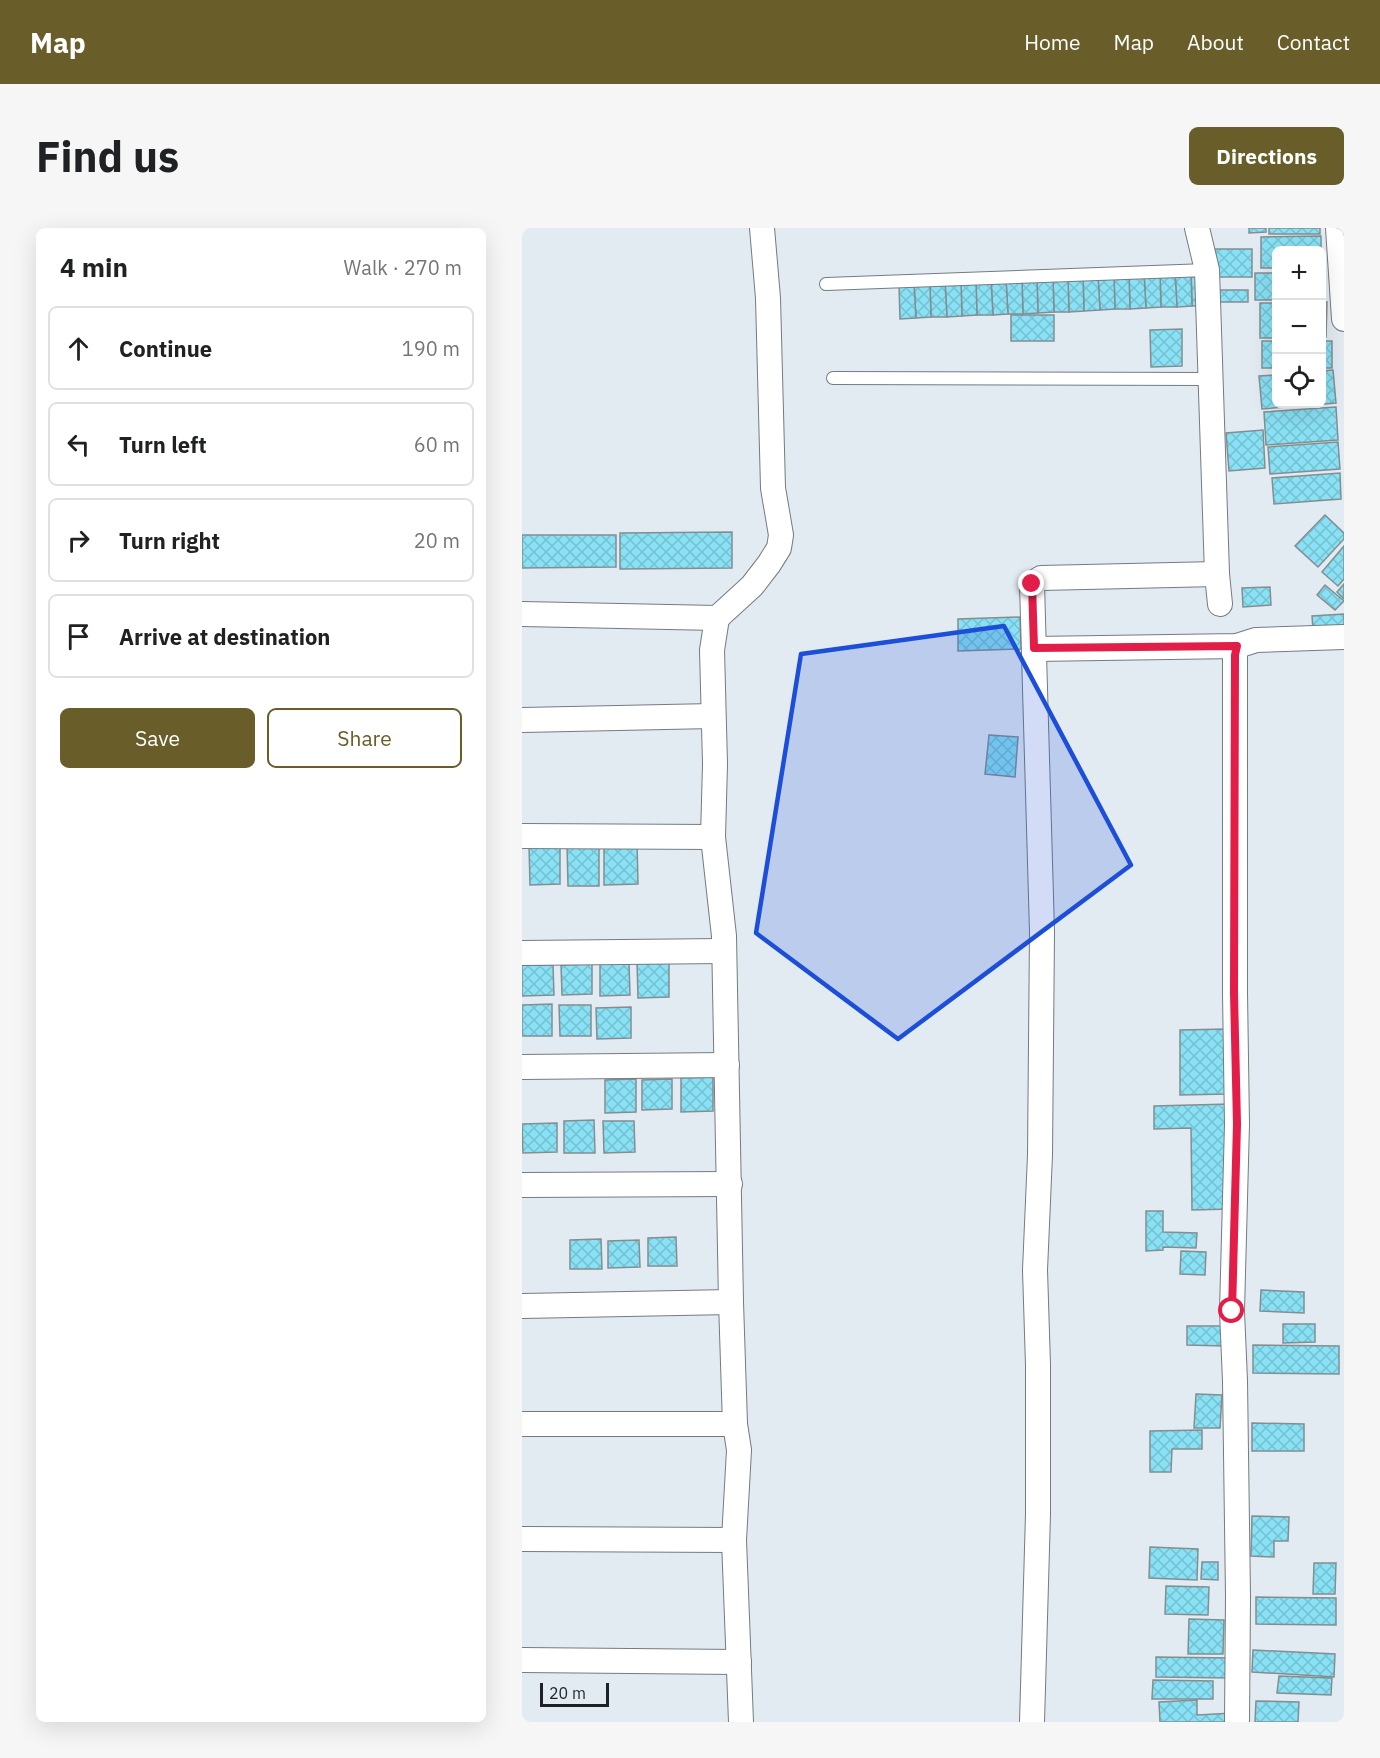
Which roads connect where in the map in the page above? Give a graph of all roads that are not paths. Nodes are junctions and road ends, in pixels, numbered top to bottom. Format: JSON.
{"nodes":[{"id":1,"x":762,"y":228,"type":"edge"},
{"id":2,"x":1197,"y":228,"type":"edge"},
{"id":3,"x":1338,"y":228,"type":"edge"},
{"id":4,"x":1342,"y":267,"type":"edge"},
{"id":5,"x":1207,"y":270,"type":"junction"},
{"id":6,"x":826,"y":284,"type":"dead end"},
{"id":7,"x":1344,"y":319,"type":"edge"},
{"id":8,"x":833,"y":378,"type":"dead end"},
{"id":9,"x":1209,"y":379,"type":"junction"},
{"id":10,"x":1217,"y":574,"type":"junction"},
{"id":11,"x":1220,"y":604,"type":"dead end"},
{"id":12,"x":522,"y":614,"type":"edge"},
{"id":13,"x":717,"y":618,"type":"junction"},
{"id":14,"x":1344,"y":637,"type":"edge"},
{"id":15,"x":1237,"y":646,"type":"junction"},
{"id":16,"x":1034,"y":648,"type":"junction"},
{"id":17,"x":713,"y":716,"type":"junction"},
{"id":18,"x":522,"y":720,"type":"edge"},
{"id":19,"x":522,"y":836,"type":"edge"},
{"id":20,"x":714,"y":837,"type":"junction"},
{"id":21,"x":723,"y":951,"type":"junction"},
{"id":22,"x":522,"y":953,"type":"edge"},
{"id":23,"x":727,"y":1065,"type":"junction"},
{"id":24,"x":522,"y":1067,"type":"edge"},
{"id":25,"x":730,"y":1184,"type":"junction"},
{"id":26,"x":522,"y":1185,"type":"edge"},
{"id":27,"x":731,"y":1302,"type":"junction"},
{"id":28,"x":522,"y":1306,"type":"edge"},
{"id":29,"x":522,"y":1424,"type":"edge"},
{"id":30,"x":735,"y":1424,"type":"junction"},
{"id":31,"x":522,"y":1539,"type":"edge"},
{"id":32,"x":734,"y":1540,"type":"junction"},
{"id":33,"x":522,"y":1660,"type":"edge"},
{"id":34,"x":739,"y":1662,"type":"junction"},
{"id":35,"x":741,"y":1722,"type":"edge"},
{"id":36,"x":1032,"y":1722,"type":"edge"},
{"id":37,"x":1237,"y":1722,"type":"edge"}],
"edges":[{"from":1,"to":13,"type":"street"},
{"from":2,"to":5,"type":"street"},
{"from":3,"to":4,"type":"street"},
{"from":4,"to":7,"type":"street"},
{"from":5,"to":6,"type":"lane"},
{"from":5,"to":9,"type":"street"},
{"from":8,"to":9,"type":"lane"},
{"from":9,"to":10,"type":"street"},
{"from":10,"to":11,"type":"street"},
{"from":10,"to":16,"type":"street"},
{"from":12,"to":13,"type":"street"},
{"from":13,"to":17,"type":"street"},
{"from":14,"to":15,"type":"street"},
{"from":15,"to":16,"type":"street"},
{"from":15,"to":37,"type":"street"},
{"from":16,"to":36,"type":"street"},
{"from":17,"to":18,"type":"street"},
{"from":17,"to":20,"type":"street"},
{"from":19,"to":20,"type":"street"},
{"from":20,"to":21,"type":"street"},
{"from":21,"to":22,"type":"street"},
{"from":21,"to":23,"type":"street"},
{"from":23,"to":24,"type":"street"},
{"from":23,"to":25,"type":"street"},
{"from":25,"to":26,"type":"street"},
{"from":25,"to":27,"type":"street"},
{"from":27,"to":28,"type":"street"},
{"from":27,"to":30,"type":"street"},
{"from":29,"to":30,"type":"street"},
{"from":30,"to":32,"type":"street"},
{"from":31,"to":32,"type":"street"},
{"from":32,"to":34,"type":"street"},
{"from":33,"to":34,"type":"street"},
{"from":34,"to":35,"type":"street"}]}
